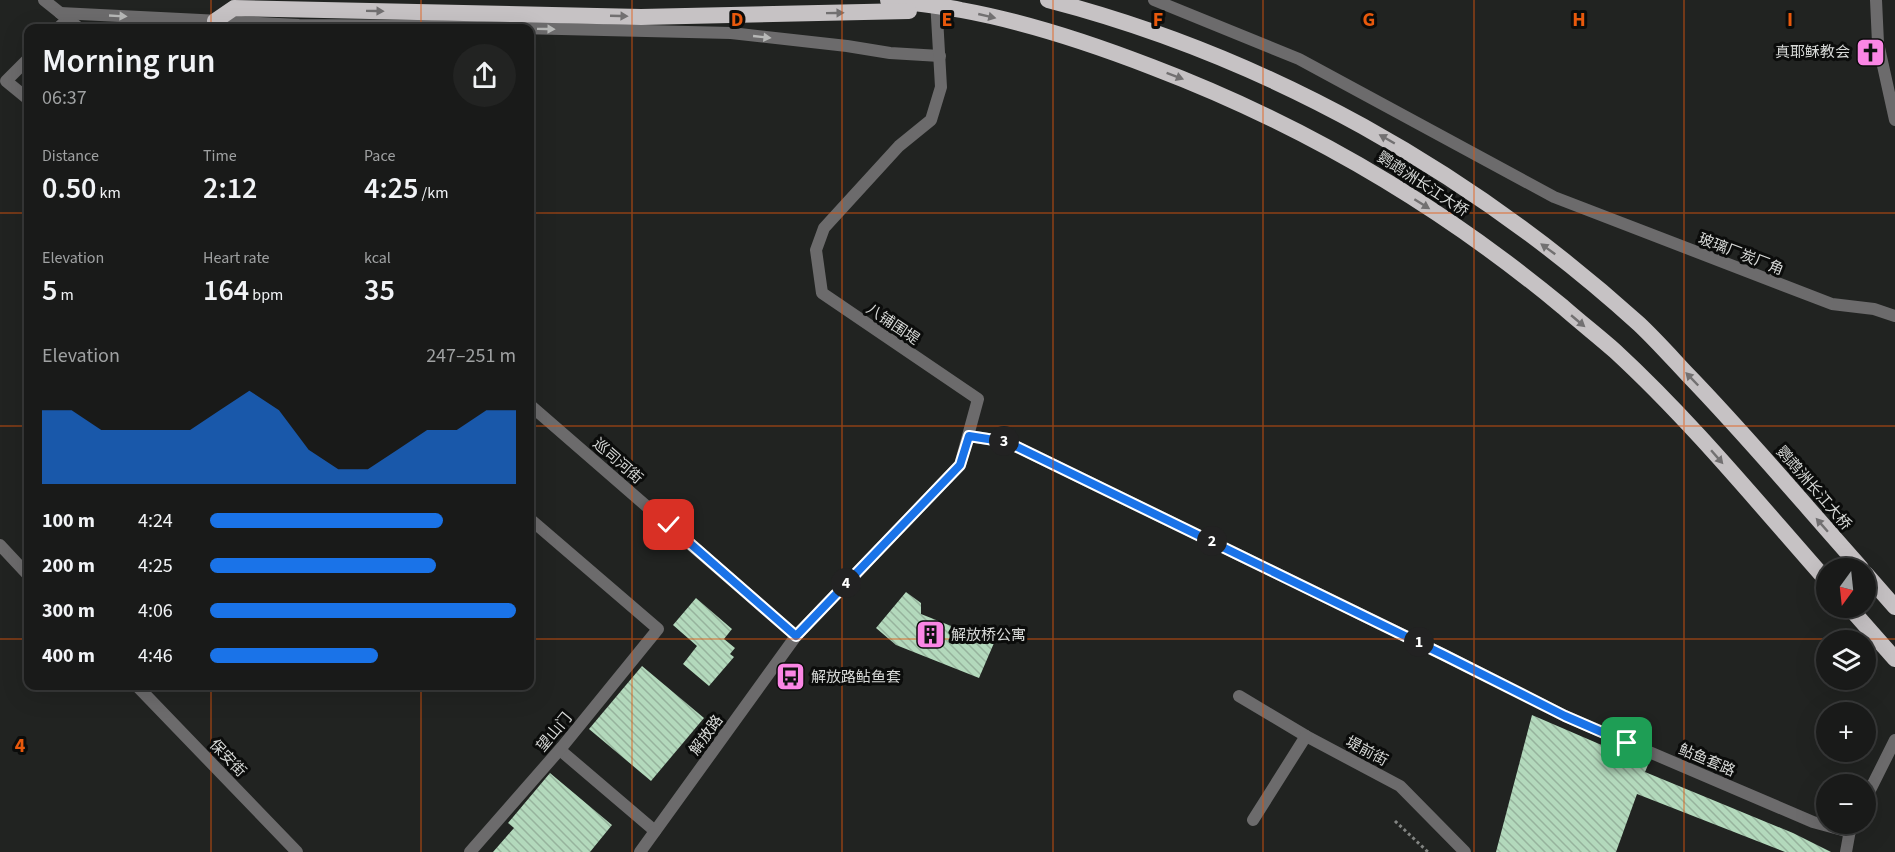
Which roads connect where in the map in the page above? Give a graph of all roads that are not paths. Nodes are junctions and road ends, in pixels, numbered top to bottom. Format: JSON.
{"nodes":[{"id":1,"x":45,"y":0,"type":"edge"},
{"id":2,"x":888,"y":0,"type":"edge"},
{"id":3,"x":936,"y":0,"type":"edge"},
{"id":4,"x":1048,"y":0,"type":"edge"},
{"id":5,"x":1154,"y":0,"type":"edge"},
{"id":6,"x":1876,"y":0,"type":"edge"},
{"id":7,"x":961,"y":10,"type":"junction"},
{"id":8,"x":62,"y":20,"type":"edge"},
{"id":9,"x":180,"y":24,"type":"edge"},
{"id":10,"x":210,"y":24,"type":"edge"},
{"id":11,"x":534,"y":28,"type":"edge"},
{"id":12,"x":940,"y":56,"type":"junction"},
{"id":13,"x":24,"y":63,"type":"edge"},
{"id":14,"x":24,"y":96,"type":"edge"},
{"id":15,"x":1895,"y":120,"type":"edge"},
{"id":16,"x":1895,"y":316,"type":"edge"},
{"id":17,"x":534,"y":408,"type":"edge"},
{"id":18,"x":969,"y":436,"type":"junction"},
{"id":19,"x":534,"y":522,"type":"edge"},
{"id":20,"x":0,"y":545,"type":"edge"},
{"id":21,"x":1852,"y":558,"type":"edge"},
{"id":22,"x":1816,"y":568,"type":"edge"},
{"id":23,"x":24,"y":571,"type":"edge"},
{"id":24,"x":1876,"y":586,"type":"edge"},
{"id":25,"x":1895,"y":608,"type":"edge"},
{"id":26,"x":1859,"y":618,"type":"edge"},
{"id":27,"x":796,"y":636,"type":"junction"},
{"id":28,"x":1895,"y":659,"type":"edge"},
{"id":29,"x":141,"y":690,"type":"edge"},
{"id":30,"x":1239,"y":696,"type":"dead end"},
{"id":31,"x":1306,"y":736,"type":"junction"},
{"id":32,"x":1895,"y":740,"type":"edge"},
{"id":33,"x":560,"y":750,"type":"junction"},
{"id":34,"x":1876,"y":778,"type":"edge"},
{"id":35,"x":1253,"y":820,"type":"dead end"},
{"id":36,"x":1816,"y":822,"type":"edge"},
{"id":37,"x":655,"y":831,"type":"junction"},
{"id":38,"x":1850,"y":834,"type":"edge"},
{"id":39,"x":297,"y":852,"type":"edge"},
{"id":40,"x":470,"y":852,"type":"edge"},
{"id":41,"x":640,"y":852,"type":"edge"},
{"id":42,"x":1465,"y":852,"type":"edge"},
{"id":43,"x":1846,"y":852,"type":"edge"}],
"edges":[{"from":1,"to":8,"type":"street"},
{"from":2,"to":7,"type":"highway","name":"鹦鹉洲长江大桥"},
{"from":3,"to":12,"type":"street","name":"八铺围堤"},
{"from":21,"to":4,"type":"highway","name":"鹦鹉洲长江大桥","one_way":true},
{"from":5,"to":16,"type":"street","name":"玻璃厂炭厂角"},
{"from":6,"to":15,"type":"street"},
{"from":10,"to":7,"type":"highway","one_way":true},
{"from":7,"to":22,"type":"highway","name":"鹦鹉洲长江大桥","one_way":true},
{"from":8,"to":9,"type":"street","one_way":true},
{"from":11,"to":12,"type":"street","one_way":true},
{"from":12,"to":18,"type":"street","name":"八铺围堤"},
{"from":13,"to":14,"type":"street"},
{"from":17,"to":27,"type":"street","name":"巡司河街"},
{"from":18,"to":27,"type":"street","name":"八铺围堤"},
{"from":18,"to":36,"type":"street","name":"鲇鱼套路"},
{"from":19,"to":33,"type":"street","name":"望山门"},
{"from":20,"to":23,"type":"street"},
{"from":24,"to":25,"type":"highway"},
{"from":26,"to":28,"type":"highway"},
{"from":27,"to":37,"type":"street","name":"解放路"},
{"from":29,"to":39,"type":"street","name":"保安街"},
{"from":30,"to":31,"type":"street","name":"堤前街"},
{"from":31,"to":35,"type":"street"},
{"from":31,"to":42,"type":"street","name":"堤前街"},
{"from":32,"to":34,"type":"street"},
{"from":33,"to":37,"type":"street"},
{"from":33,"to":40,"type":"street","name":"望山门"},
{"from":37,"to":41,"type":"street","name":"解放路"},
{"from":38,"to":43,"type":"street"}]}
